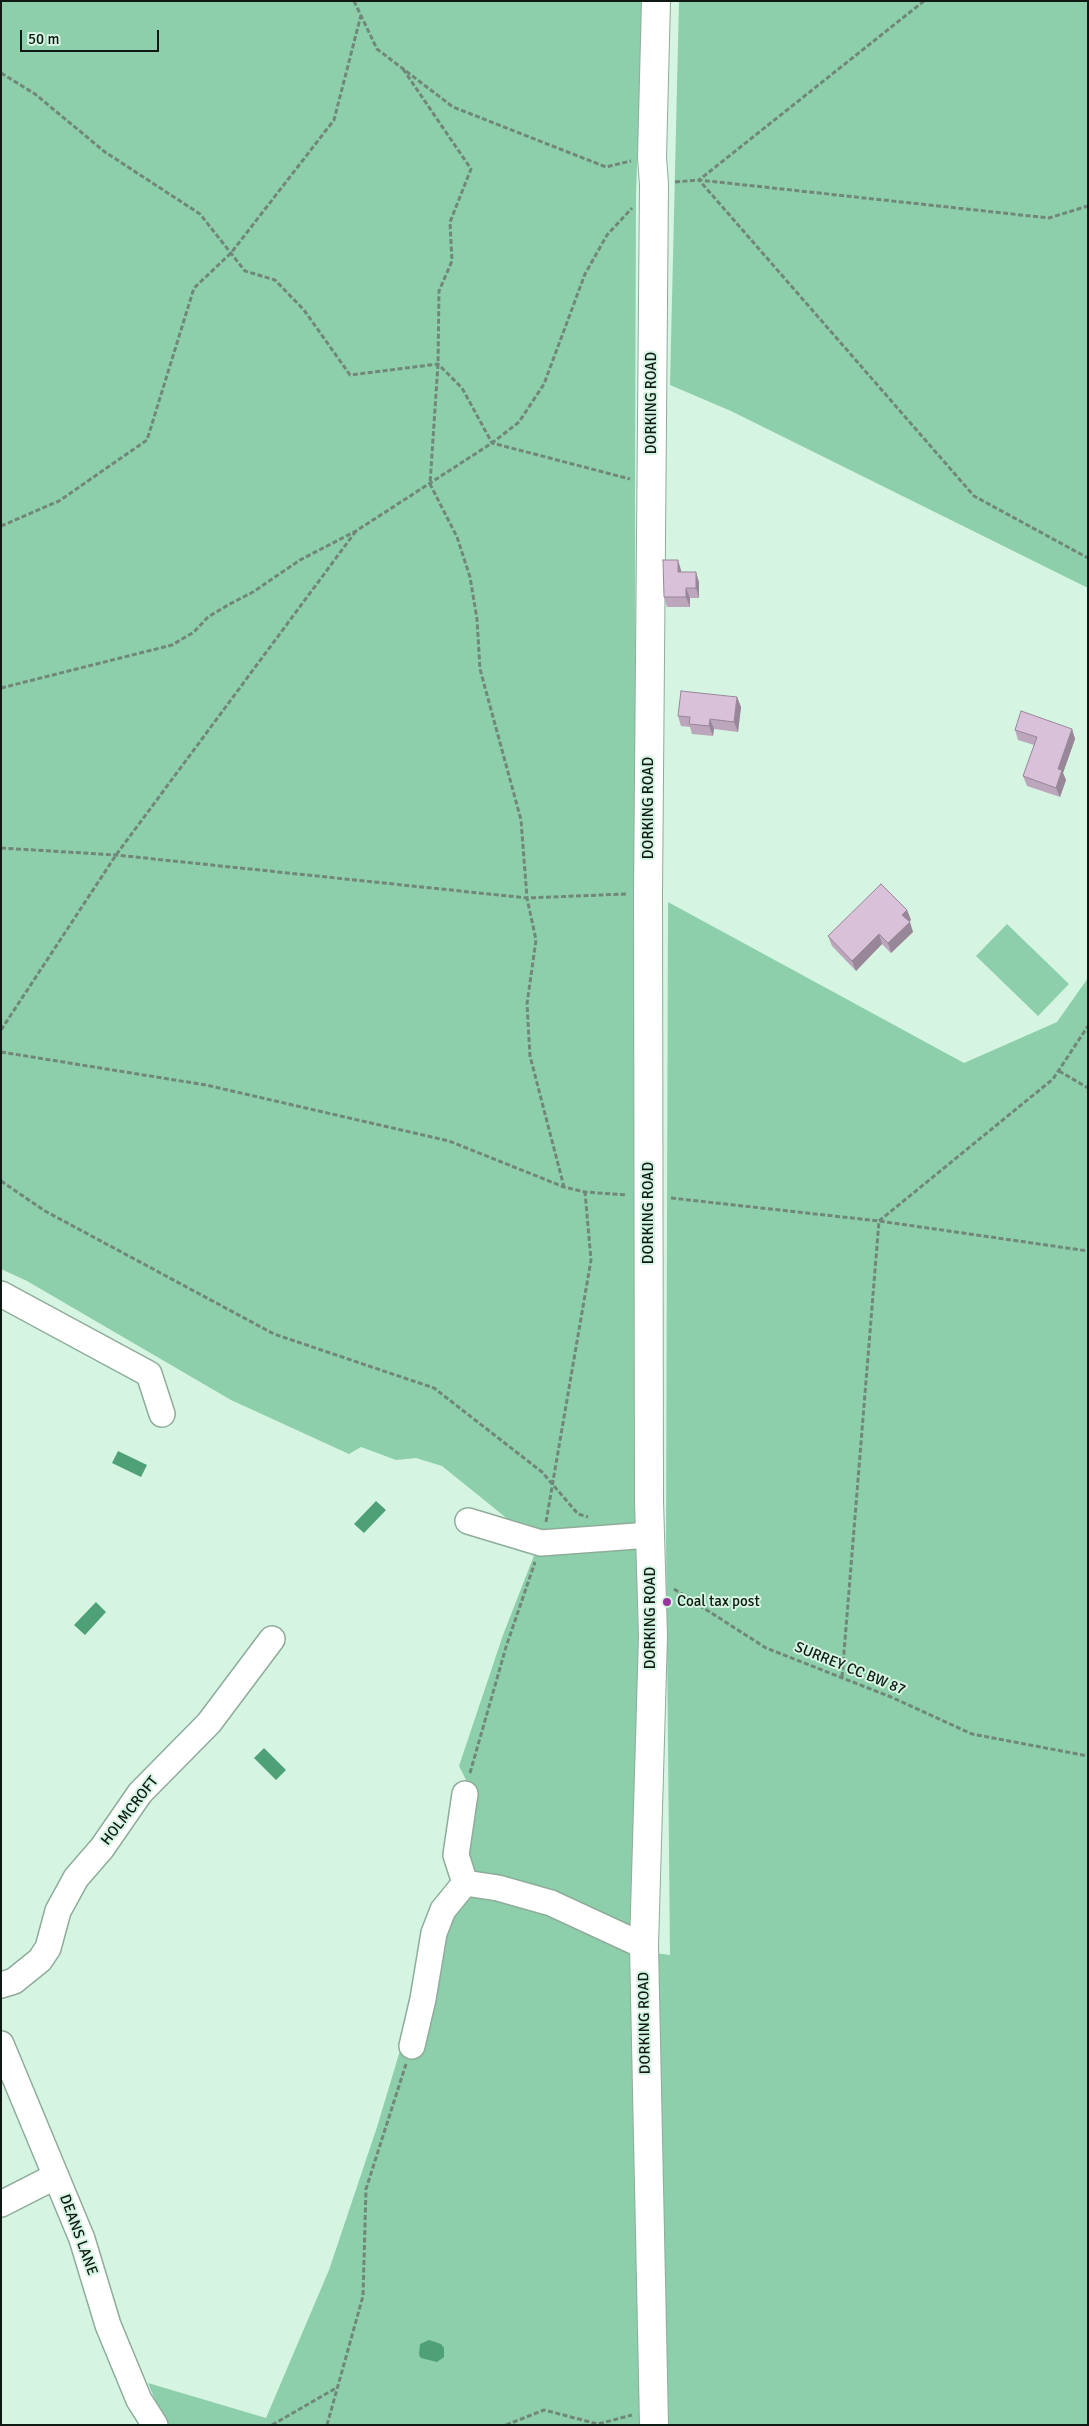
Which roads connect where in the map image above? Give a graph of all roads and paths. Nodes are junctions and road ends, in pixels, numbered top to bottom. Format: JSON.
{"nodes":[{"id":1,"x":354,"y":1,"type":"edge"},
{"id":2,"x":656,"y":1,"type":"edge"},
{"id":3,"x":924,"y":1,"type":"edge"},
{"id":4,"x":360,"y":15,"type":"junction"},
{"id":5,"x":403,"y":69,"type":"junction"},
{"id":6,"x":1,"y":73,"type":"edge"},
{"id":7,"x":653,"y":171,"type":"junction"},
{"id":8,"x":699,"y":180,"type":"junction"},
{"id":9,"x":1088,"y":206,"type":"edge"},
{"id":10,"x":231,"y":253,"type":"junction"},
{"id":11,"x":438,"y":364,"type":"junction"},
{"id":12,"x":492,"y":443,"type":"junction"},
{"id":13,"x":430,"y":484,"type":"junction"},
{"id":14,"x":652,"y":484,"type":"junction"},
{"id":15,"x":1,"y":526,"type":"edge"},
{"id":16,"x":356,"y":531,"type":"junction"},
{"id":17,"x":1088,"y":558,"type":"edge"},
{"id":18,"x":1,"y":688,"type":"edge"},
{"id":19,"x":1,"y":848,"type":"edge"},
{"id":20,"x":116,"y":855,"type":"junction"},
{"id":21,"x":648,"y":894,"type":"junction"},
{"id":22,"x":527,"y":898,"type":"junction"},
{"id":23,"x":1088,"y":1026,"type":"edge"},
{"id":24,"x":1,"y":1030,"type":"edge"},
{"id":25,"x":1,"y":1052,"type":"edge"},
{"id":26,"x":1059,"y":1071,"type":"junction"},
{"id":27,"x":1088,"y":1088,"type":"edge"},
{"id":28,"x":1,"y":1181,"type":"edge"},
{"id":29,"x":564,"y":1187,"type":"junction"},
{"id":30,"x":585,"y":1192,"type":"junction"},
{"id":31,"x":649,"y":1196,"type":"junction"},
{"id":32,"x":879,"y":1221,"type":"junction"},
{"id":33,"x":1088,"y":1251,"type":"edge"},
{"id":34,"x":1,"y":1294,"type":"edge"},
{"id":35,"x":162,"y":1414,"type":"dead end"},
{"id":36,"x":553,"y":1487,"type":"junction"},
{"id":37,"x":596,"y":1519,"type":"dead end"},
{"id":38,"x":468,"y":1521,"type":"dead end"},
{"id":39,"x":650,"y":1535,"type":"junction"},
{"id":40,"x":541,"y":1543,"type":"junction"},
{"id":41,"x":672,"y":1588,"type":"dead end"},
{"id":42,"x":272,"y":1639,"type":"dead end"},
{"id":43,"x":842,"y":1677,"type":"junction"},
{"id":44,"x":1088,"y":1756,"type":"edge"},
{"id":45,"x":465,"y":1794,"type":"joint"},
{"id":46,"x":465,"y":1883,"type":"junction"},
{"id":47,"x":644,"y":1946,"type":"junction"},
{"id":48,"x":1,"y":1985,"type":"edge"},
{"id":49,"x":1,"y":2044,"type":"edge"},
{"id":50,"x":412,"y":2046,"type":"joint"},
{"id":51,"x":56,"y":2176,"type":"junction"},
{"id":52,"x":4,"y":2208,"type":"edge"},
{"id":53,"x":338,"y":2387,"type":"junction"},
{"id":54,"x":654,"y":2417,"type":"edge"},
{"id":55,"x":155,"y":2425,"type":"edge"},
{"id":56,"x":272,"y":2425,"type":"edge"},
{"id":57,"x":327,"y":2425,"type":"edge"},
{"id":58,"x":506,"y":2425,"type":"edge"}],
"edges":[{"from":1,"to":4,"type":"path"},
{"from":2,"to":7,"type":"main road","name":"DORKING ROAD"},
{"from":3,"to":8,"type":"path"},
{"from":4,"to":5,"type":"path"},
{"from":4,"to":10,"type":"path"},
{"from":5,"to":7,"type":"path"},
{"from":5,"to":11,"type":"path"},
{"from":6,"to":10,"type":"path"},
{"from":7,"to":8,"type":"path"},
{"from":7,"to":12,"type":"path"},
{"from":7,"to":14,"type":"main road","name":"DORKING ROAD"},
{"from":8,"to":9,"type":"path"},
{"from":8,"to":17,"type":"path"},
{"from":10,"to":11,"type":"path"},
{"from":10,"to":15,"type":"path"},
{"from":11,"to":12,"type":"path"},
{"from":11,"to":13,"type":"path"},
{"from":12,"to":13,"type":"path"},
{"from":12,"to":14,"type":"path"},
{"from":13,"to":16,"type":"path"},
{"from":13,"to":22,"type":"path"},
{"from":14,"to":21,"type":"main road","name":"DORKING ROAD"},
{"from":16,"to":18,"type":"path"},
{"from":16,"to":20,"type":"path"},
{"from":19,"to":20,"type":"path"},
{"from":20,"to":22,"type":"path"},
{"from":20,"to":24,"type":"path"},
{"from":21,"to":22,"type":"path"},
{"from":21,"to":31,"type":"main road","name":"DORKING ROAD"},
{"from":22,"to":29,"type":"path"},
{"from":23,"to":26,"type":"path"},
{"from":25,"to":29,"type":"path"},
{"from":26,"to":27,"type":"path"},
{"from":26,"to":32,"type":"path"},
{"from":28,"to":36,"type":"path"},
{"from":29,"to":30,"type":"path"},
{"from":30,"to":31,"type":"path"},
{"from":30,"to":36,"type":"path"},
{"from":31,"to":32,"type":"path"},
{"from":31,"to":39,"type":"main road","name":"DORKING ROAD"},
{"from":32,"to":33,"type":"path"},
{"from":32,"to":43,"type":"path"},
{"from":34,"to":35,"type":"street"},
{"from":36,"to":37,"type":"path"},
{"from":36,"to":40,"type":"path"},
{"from":38,"to":40,"type":"street"},
{"from":39,"to":40,"type":"street"},
{"from":39,"to":47,"type":"main road","name":"DORKING ROAD"},
{"from":40,"to":45,"type":"path"},
{"from":41,"to":43,"type":"path","name":"SURREY CC BW 87"},
{"from":42,"to":48,"type":"street","name":"HOLMCROFT"},
{"from":43,"to":44,"type":"path","name":"SURREY CC BW 87"},
{"from":45,"to":46,"type":"street"},
{"from":46,"to":47,"type":"street"},
{"from":46,"to":50,"type":"street"},
{"from":47,"to":54,"type":"main road","name":"DORKING ROAD"},
{"from":49,"to":51,"type":"street","name":"DEANS LANE"},
{"from":50,"to":53,"type":"path"},
{"from":51,"to":52,"type":"street"},
{"from":51,"to":55,"type":"street","name":"DEANS LANE"},
{"from":53,"to":56,"type":"path"},
{"from":53,"to":57,"type":"path"},
{"from":54,"to":58,"type":"path"}]}
